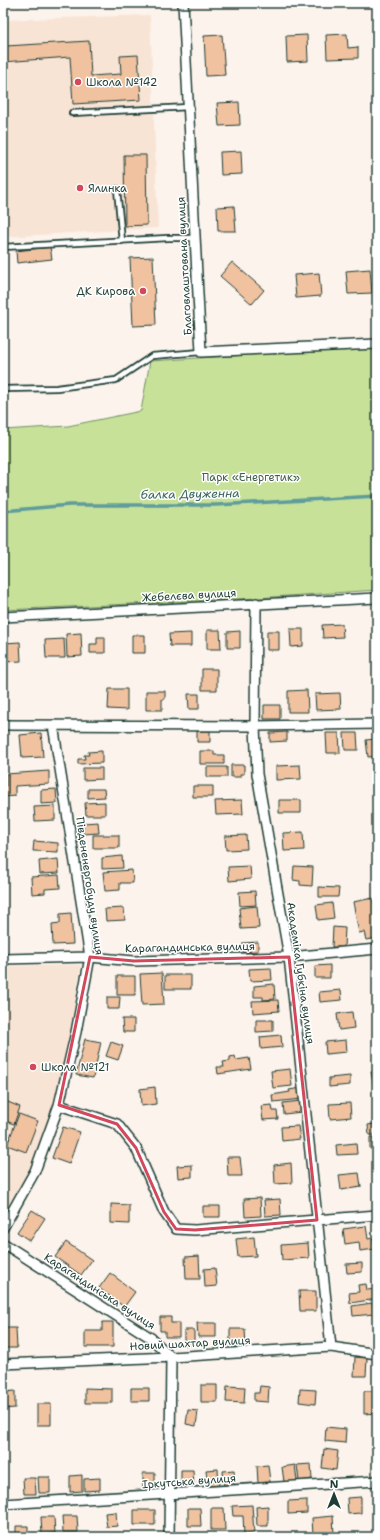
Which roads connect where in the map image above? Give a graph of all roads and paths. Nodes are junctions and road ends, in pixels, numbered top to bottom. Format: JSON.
{"nodes":[{"id":1,"x":183,"y":3,"type":"edge"},
{"id":2,"x":189,"y":107,"type":"junction"},
{"id":3,"x":72,"y":113,"type":"dead end"},
{"id":4,"x":117,"y":189,"type":"dead end"},
{"id":5,"x":194,"y":238,"type":"junction"},
{"id":6,"x":122,"y":241,"type":"junction"},
{"id":7,"x":3,"y":247,"type":"edge"},
{"id":8,"x":377,"y":344,"type":"edge"},
{"id":9,"x":201,"y":352,"type":"junction"},
{"id":10,"x":3,"y":389,"type":"edge"},
{"id":11,"x":377,"y":598,"type":"edge"},
{"id":12,"x":256,"y":603,"type":"junction"},
{"id":13,"x":3,"y":617,"type":"edge"},
{"id":14,"x":53,"y":724,"type":"junction"},
{"id":15,"x":377,"y":724,"type":"edge"},
{"id":16,"x":3,"y":725,"type":"edge"},
{"id":17,"x":255,"y":726,"type":"junction"},
{"id":18,"x":377,"y":949,"type":"edge"},
{"id":19,"x":90,"y":957,"type":"junction"},
{"id":20,"x":289,"y":957,"type":"junction"},
{"id":21,"x":3,"y":959,"type":"edge"},
{"id":22,"x":59,"y":1105,"type":"junction"},
{"id":23,"x":377,"y":1215,"type":"edge"},
{"id":24,"x":317,"y":1220,"type":"junction"},
{"id":25,"x":3,"y":1228,"type":"edge"},
{"id":26,"x":3,"y":1244,"type":"edge"},
{"id":27,"x":331,"y":1347,"type":"junction"},
{"id":28,"x":377,"y":1354,"type":"edge"},
{"id":29,"x":171,"y":1356,"type":"junction"},
{"id":30,"x":3,"y":1364,"type":"edge"},
{"id":31,"x":377,"y":1481,"type":"edge"},
{"id":32,"x":170,"y":1494,"type":"junction"},
{"id":33,"x":3,"y":1504,"type":"edge"},
{"id":34,"x":169,"y":1537,"type":"edge"}],
"edges":[{"from":1,"to":2,"type":"street","name":"Благовлаштована вулиця"},
{"from":2,"to":3,"type":"lane"},
{"from":2,"to":5,"type":"street","name":"Благовлаштована вулиця"},
{"from":4,"to":6,"type":"lane"},
{"from":5,"to":6,"type":"lane"},
{"from":5,"to":9,"type":"street","name":"Благовлаштована вулиця"},
{"from":6,"to":7,"type":"lane"},
{"from":8,"to":9,"type":"street"},
{"from":9,"to":10,"type":"lane"},
{"from":11,"to":12,"type":"street","name":"Жебелєва вулиця"},
{"from":12,"to":13,"type":"street","name":"Жебелєва вулиця"},
{"from":12,"to":17,"type":"street","name":"Академіка Губкіна вулиця"},
{"from":14,"to":16,"type":"street"},
{"from":14,"to":17,"type":"street"},
{"from":14,"to":19,"type":"street","name":"Південенергобуду вулиця"},
{"from":15,"to":17,"type":"street"},
{"from":17,"to":20,"type":"street","name":"Академіка Губкіна вулиця"},
{"from":18,"to":20,"type":"street","name":"Карагандинська вулиця"},
{"from":19,"to":20,"type":"street","name":"Карагандинська вулиця"},
{"from":19,"to":21,"type":"street","name":"Карагандинська вулиця"},
{"from":19,"to":22,"type":"street","name":"Південенергобуду вулиця"},
{"from":20,"to":24,"type":"street","name":"Академіка Губкіна вулиця"},
{"from":22,"to":24,"type":"street"},
{"from":22,"to":25,"type":"street","name":"Південенергобуду вулиця"},
{"from":23,"to":24,"type":"street"},
{"from":24,"to":27,"type":"street","name":"Академіка Губкіна вулиця"},
{"from":26,"to":29,"type":"street","name":"Карагандинська вулиця"},
{"from":27,"to":28,"type":"street","name":"Новий шахтар вулиця"},
{"from":27,"to":29,"type":"street","name":"Новий шахтар вулиця"},
{"from":29,"to":30,"type":"street","name":"Новий шахтар вулиця"},
{"from":29,"to":32,"type":"street"},
{"from":31,"to":32,"type":"street","name":"Іркутська вулиця"},
{"from":32,"to":33,"type":"street","name":"Іркутська вулиця"},
{"from":32,"to":34,"type":"street"}]}
